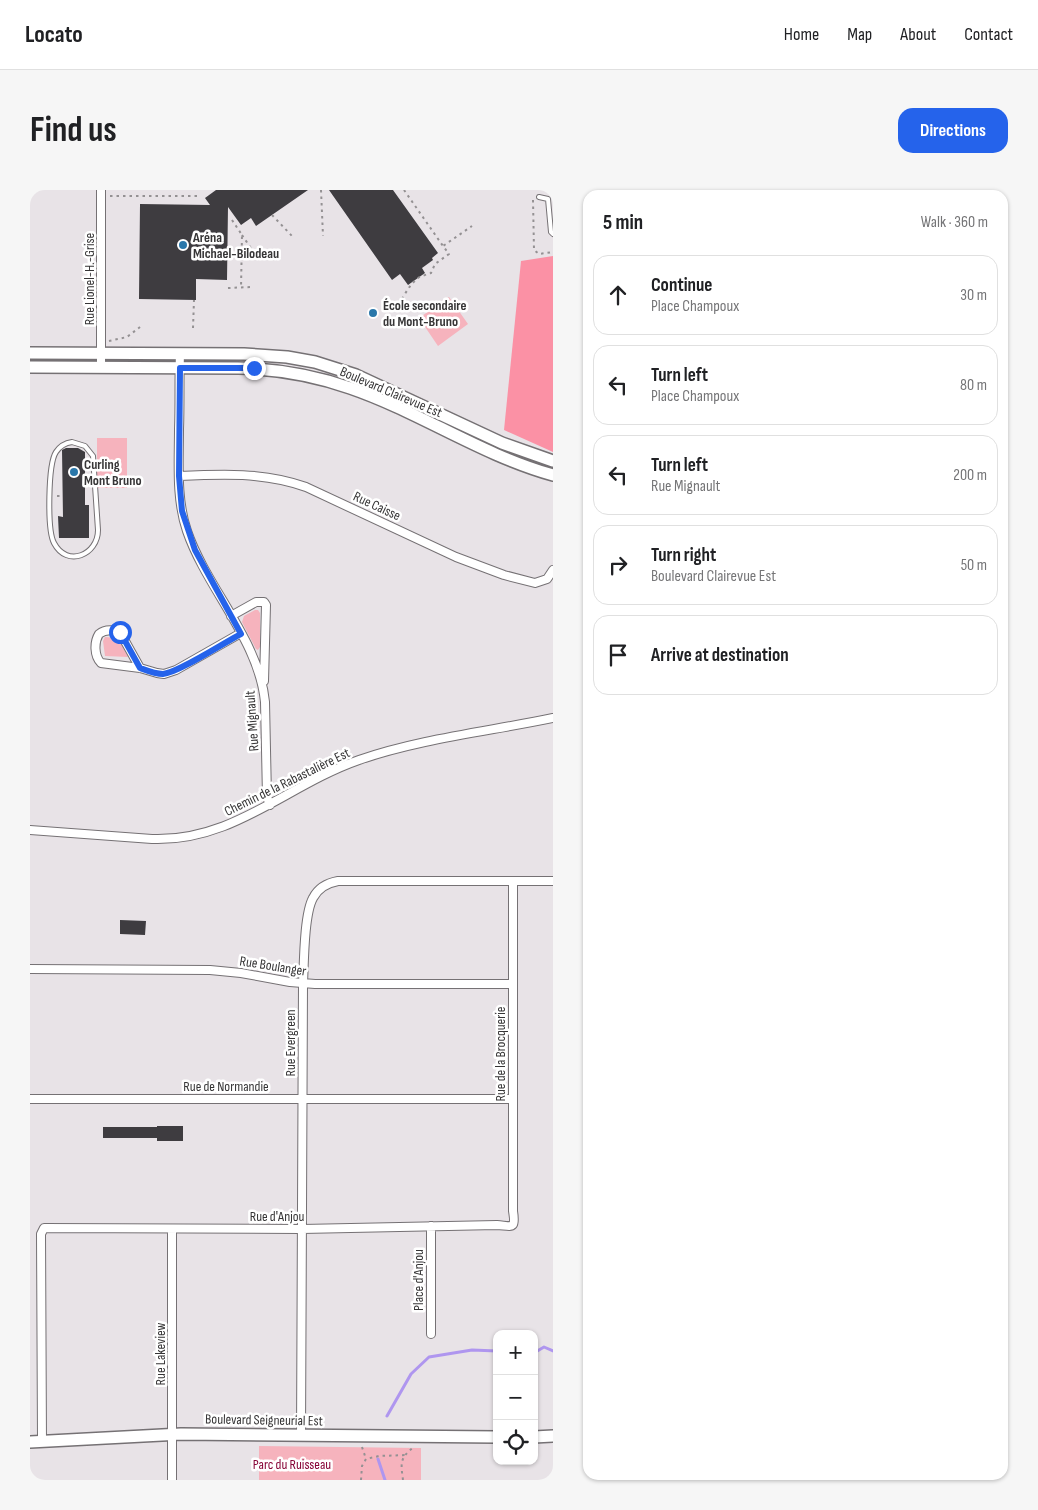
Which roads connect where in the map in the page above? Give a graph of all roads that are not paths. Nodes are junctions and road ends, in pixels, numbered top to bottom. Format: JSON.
{"nodes":[{"id":1,"x":101,"y":193,"type":"edge"},
{"id":2,"x":539,"y":197,"type":"dead end"},
{"id":3,"x":553,"y":234,"type":"edge"},
{"id":4,"x":30,"y":353,"type":"edge"},
{"id":5,"x":101,"y":354,"type":"junction"},
{"id":6,"x":180,"y":354,"type":"junction"},
{"id":7,"x":30,"y":367,"type":"edge"},
{"id":8,"x":101,"y":368,"type":"junction"},
{"id":9,"x":180,"y":368,"type":"junction"},
{"id":10,"x":553,"y":461,"type":"edge"},
{"id":11,"x":553,"y":475,"type":"edge"},
{"id":12,"x":179,"y":476,"type":"junction"},
{"id":13,"x":49,"y":496,"type":"joint"},
{"id":14,"x":553,"y":570,"type":"edge"},
{"id":15,"x":231,"y":616,"type":"junction"},
{"id":16,"x":241,"y":634,"type":"junction"},
{"id":17,"x":140,"y":668,"type":"junction"},
{"id":18,"x":264,"y":688,"type":"junction"},
{"id":19,"x":553,"y":718,"type":"edge"},
{"id":20,"x":270,"y":805,"type":"junction"},
{"id":21,"x":30,"y":830,"type":"edge"},
{"id":22,"x":553,"y":881,"type":"edge"},
{"id":23,"x":513,"y":882,"type":"junction"},
{"id":24,"x":30,"y":969,"type":"edge"},
{"id":25,"x":303,"y":984,"type":"junction"},
{"id":26,"x":512,"y":984,"type":"junction"},
{"id":27,"x":30,"y":1099,"type":"edge"},
{"id":28,"x":302,"y":1099,"type":"junction"},
{"id":29,"x":512,"y":1099,"type":"junction"},
{"id":30,"x":431,"y":1226,"type":"junction"},
{"id":31,"x":512,"y":1226,"type":"joint"},
{"id":32,"x":302,"y":1228,"type":"junction"},
{"id":33,"x":172,"y":1229,"type":"junction"},
{"id":34,"x":430,"y":1334,"type":"dead end"},
{"id":35,"x":172,"y":1434,"type":"junction"},
{"id":36,"x":301,"y":1436,"type":"junction"},
{"id":37,"x":553,"y":1436,"type":"edge"},
{"id":38,"x":493,"y":1437,"type":"edge"},
{"id":39,"x":538,"y":1437,"type":"edge"},
{"id":40,"x":42,"y":1441,"type":"junction"},
{"id":41,"x":30,"y":1442,"type":"edge"},
{"id":42,"x":172,"y":1480,"type":"edge"}],
"edges":[{"from":1,"to":5,"type":"street","name":"Rue Lionel-H.-Grise"},
{"from":2,"to":3,"type":"lane"},
{"from":4,"to":5,"type":"street","name":"Boulevard Clairevue Est"},
{"from":5,"to":6,"type":"street","name":"Boulevard Clairevue Est"},
{"from":5,"to":8,"type":"street","name":"Rue Lionel-H.-Grise"},
{"from":6,"to":9,"type":"street","name":"Rue Mignault"},
{"from":6,"to":10,"type":"street","name":"Boulevard Clairevue Est"},
{"from":7,"to":8,"type":"street","name":"Boulevard Clairevue Est"},
{"from":8,"to":9,"type":"street","name":"Boulevard Clairevue Est"},
{"from":9,"to":11,"type":"street","name":"Boulevard Clairevue Est"},
{"from":9,"to":12,"type":"street","name":"Rue Mignault"},
{"from":12,"to":14,"type":"street","name":"Rue Caisse"},
{"from":12,"to":15,"type":"street","name":"Rue Mignault"},
{"from":13,"to":13,"type":"lane"},
{"from":15,"to":16,"type":"street","name":"Rue Mignault"},
{"from":15,"to":18,"type":"street"},
{"from":16,"to":17,"type":"street"},
{"from":16,"to":18,"type":"street","name":"Rue Mignault"},
{"from":17,"to":17,"type":"street"},
{"from":18,"to":20,"type":"street","name":"Rue Mignault"},
{"from":19,"to":20,"type":"street","name":"Chemin de la Rabastalière Est"},
{"from":20,"to":21,"type":"street","name":"Chemin de la Rabastalière Est"},
{"from":22,"to":23,"type":"street","name":"Rue Evergreen"},
{"from":23,"to":25,"type":"street","name":"Rue Evergreen"},
{"from":23,"to":26,"type":"street","name":"Rue de la Brocquerie"},
{"from":24,"to":25,"type":"street","name":"Rue Boulanger"},
{"from":25,"to":26,"type":"street","name":"Rue Boulanger"},
{"from":25,"to":28,"type":"street","name":"Rue Evergreen"},
{"from":26,"to":29,"type":"street","name":"Rue de la Brocquerie"},
{"from":27,"to":28,"type":"street","name":"Rue de Normandie"},
{"from":28,"to":29,"type":"street","name":"Rue de Normandie"},
{"from":28,"to":32,"type":"street","name":"Rue Evergreen"},
{"from":29,"to":31,"type":"street","name":"Rue de la Brocquerie"},
{"from":30,"to":31,"type":"street","name":"Rue d'Anjou"},
{"from":30,"to":32,"type":"street","name":"Rue d'Anjou"},
{"from":30,"to":34,"type":"street","name":"Place d'Anjou"},
{"from":32,"to":33,"type":"street","name":"Rue d'Anjou"},
{"from":32,"to":36,"type":"street","name":"Rue Evergreen"},
{"from":33,"to":35,"type":"street","name":"Rue Lakeview"},
{"from":33,"to":40,"type":"street","name":"Rue d'Anjou"},
{"from":35,"to":36,"type":"street","name":"Boulevard Seigneurial Est"},
{"from":35,"to":40,"type":"street","name":"Boulevard Seigneurial Est"},
{"from":35,"to":42,"type":"street","name":"Rue Lakeview"},
{"from":36,"to":38,"type":"street","name":"Boulevard Seigneurial Est"},
{"from":37,"to":39,"type":"street"},
{"from":40,"to":41,"type":"street","name":"Boulevard Seigneurial Est"}]}
